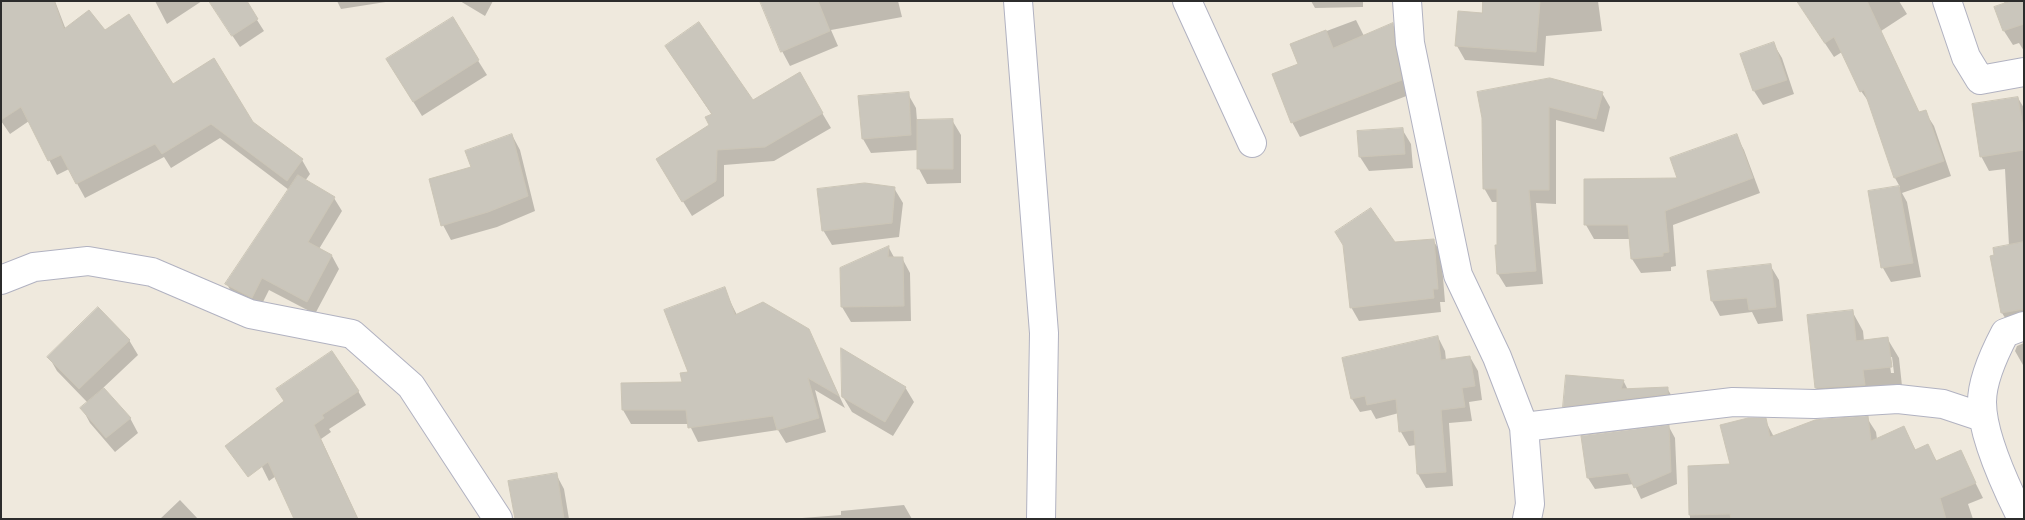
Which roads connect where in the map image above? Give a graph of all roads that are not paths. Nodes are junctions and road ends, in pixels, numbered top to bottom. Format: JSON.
{"nodes":[{"id":1,"x":1018,"y":1,"type":"edge"},
{"id":2,"x":1187,"y":1,"type":"edge"},
{"id":3,"x":1407,"y":1,"type":"edge"},
{"id":4,"x":1947,"y":1,"type":"edge"},
{"id":5,"x":2024,"y":72,"type":"edge"},
{"id":6,"x":1252,"y":143,"type":"dead end"},
{"id":7,"x":1,"y":280,"type":"edge"},
{"id":8,"x":2024,"y":326,"type":"edge"},
{"id":9,"x":1982,"y":417,"type":"junction"},
{"id":10,"x":1524,"y":427,"type":"junction"},
{"id":11,"x":498,"y":519,"type":"edge"},
{"id":12,"x":1041,"y":519,"type":"edge"},
{"id":13,"x":1527,"y":519,"type":"edge"},
{"id":14,"x":2022,"y":519,"type":"edge"}],
"edges":[{"from":1,"to":12,"type":"street"},
{"from":2,"to":6,"type":"street"},
{"from":3,"to":10,"type":"street"},
{"from":4,"to":5,"type":"street"},
{"from":7,"to":11,"type":"street"},
{"from":8,"to":9,"type":"street"},
{"from":9,"to":10,"type":"street"},
{"from":9,"to":14,"type":"street"},
{"from":10,"to":13,"type":"street"}]}
